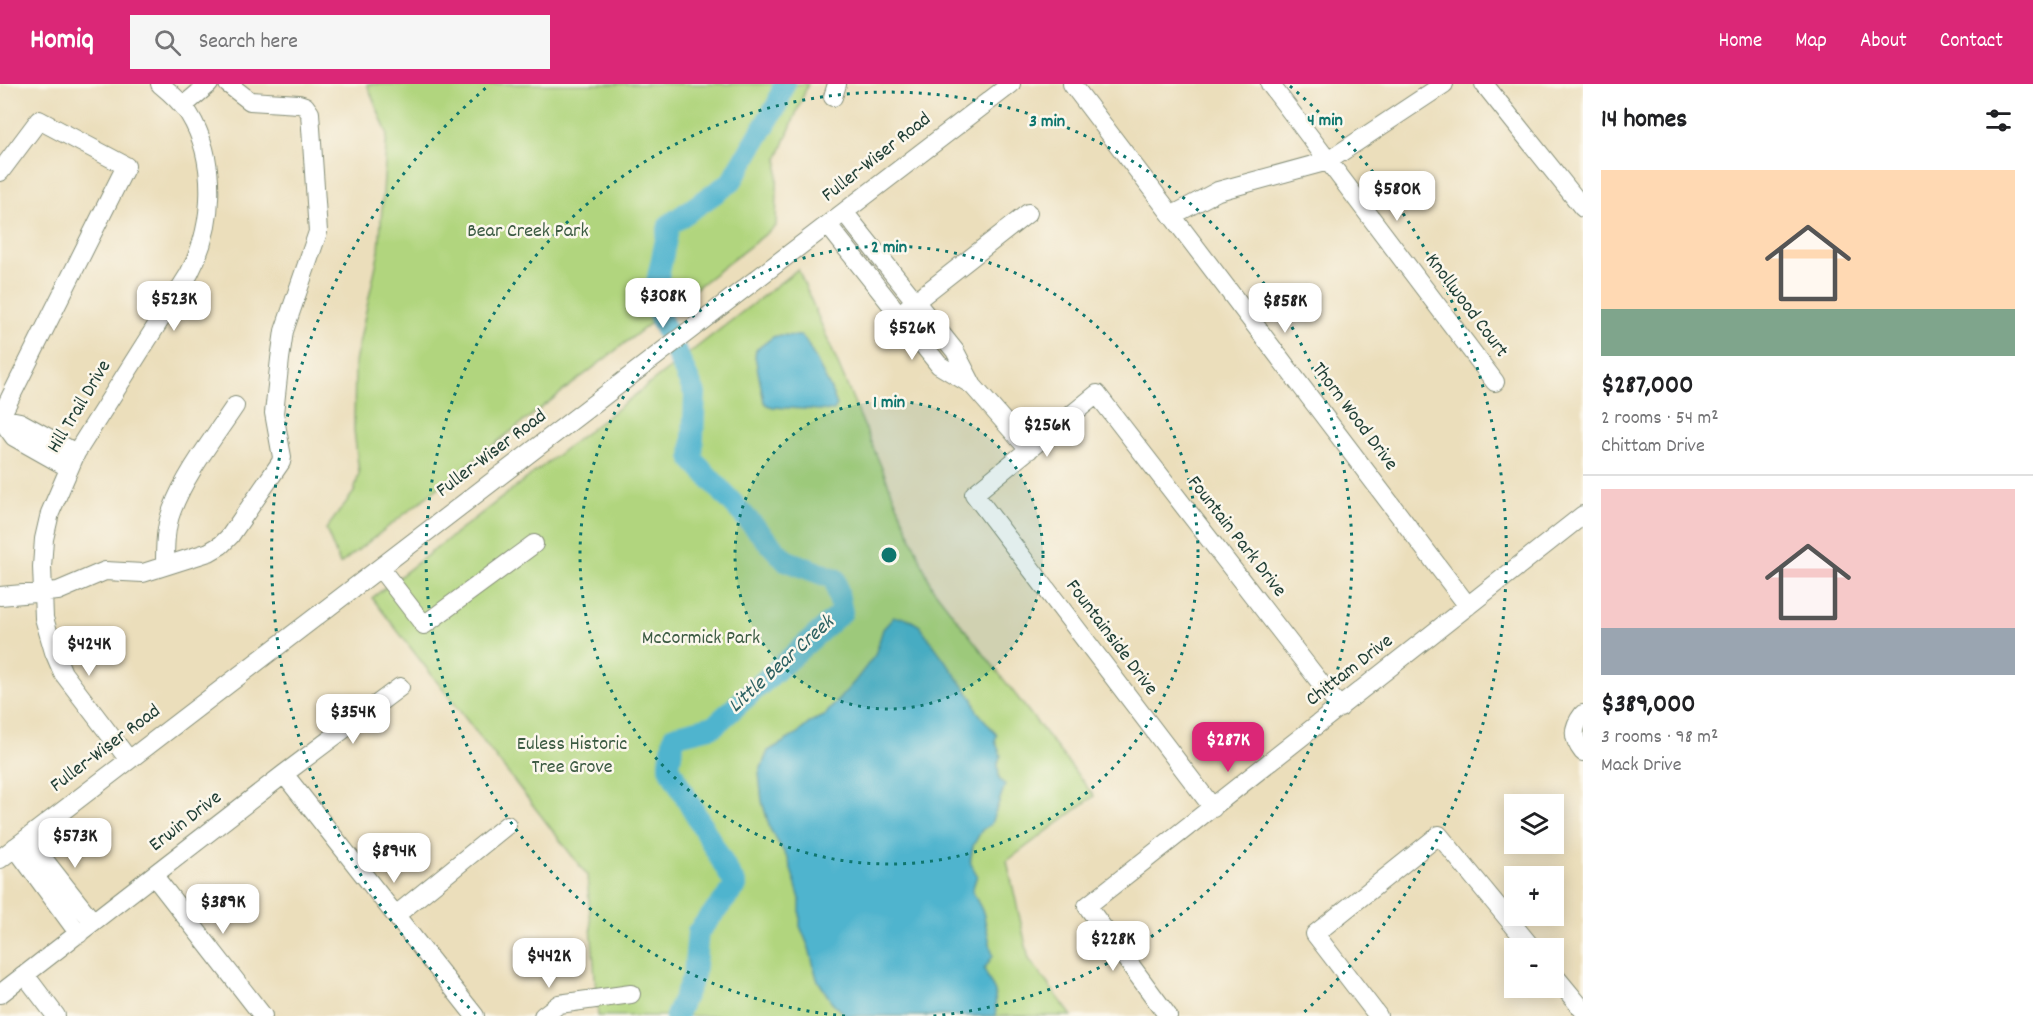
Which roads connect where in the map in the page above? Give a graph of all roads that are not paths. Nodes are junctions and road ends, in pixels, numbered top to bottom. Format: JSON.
{"nodes":[{"id":1,"x":210,"y":84,"type":"edge"},
{"id":2,"x":228,"y":84,"type":"edge"},
{"id":3,"x":1011,"y":84,"type":"edge"},
{"id":4,"x":1072,"y":84,"type":"edge"},
{"id":5,"x":1270,"y":84,"type":"edge"},
{"id":6,"x":1444,"y":84,"type":"edge"},
{"id":7,"x":1484,"y":84,"type":"edge"},
{"id":8,"x":176,"y":92,"type":"edge"},
{"id":9,"x":1328,"y":160,"type":"junction"},
{"id":10,"x":0,"y":172,"type":"edge"},
{"id":11,"x":1583,"y":208,"type":"edge"},
{"id":12,"x":844,"y":212,"type":"junction"},
{"id":13,"x":1028,"y":213,"type":"dead end"},
{"id":14,"x":1173,"y":215,"type":"junction"},
{"id":15,"x":828,"y":225,"type":"junction"},
{"id":16,"x":916,"y":302,"type":"junction"},
{"id":17,"x":898,"y":315,"type":"junction"},
{"id":18,"x":1495,"y":382,"type":"dead end"},
{"id":19,"x":973,"y":386,"type":"junction"},
{"id":20,"x":235,"y":406,"type":"dead end"},
{"id":21,"x":0,"y":418,"type":"edge"},
{"id":22,"x":1029,"y":450,"type":"junction"},
{"id":23,"x":72,"y":460,"type":"junction"},
{"id":24,"x":1583,"y":515,"type":"edge"},
{"id":25,"x":534,"y":544,"type":"dead end"},
{"id":26,"x":165,"y":566,"type":"junction"},
{"id":27,"x":381,"y":568,"type":"junction"},
{"id":28,"x":42,"y":594,"type":"junction"},
{"id":29,"x":0,"y":596,"type":"edge"},
{"id":30,"x":1468,"y":606,"type":"junction"},
{"id":31,"x":400,"y":687,"type":"dead end"},
{"id":32,"x":1340,"y":708,"type":"junction"},
{"id":33,"x":1579,"y":721,"type":"edge"},
{"id":34,"x":1583,"y":752,"type":"edge"},
{"id":35,"x":129,"y":760,"type":"junction"},
{"id":36,"x":284,"y":774,"type":"junction"},
{"id":37,"x":1213,"y":808,"type":"junction"},
{"id":38,"x":507,"y":825,"type":"dead end"},
{"id":39,"x":21,"y":842,"type":"junction"},
{"id":40,"x":0,"y":859,"type":"edge"},
{"id":41,"x":154,"y":876,"type":"junction"},
{"id":42,"x":396,"y":915,"type":"junction"},
{"id":43,"x":93,"y":922,"type":"junction"},
{"id":44,"x":79,"y":934,"type":"junction"},
{"id":45,"x":1524,"y":938,"type":"edge"},
{"id":46,"x":25,"y":975,"type":"junction"},
{"id":47,"x":1564,"y":987,"type":"edge"},
{"id":48,"x":0,"y":994,"type":"edge"},
{"id":49,"x":631,"y":994,"type":"dead end"},
{"id":50,"x":1583,"y":1010,"type":"edge"},
{"id":51,"x":56,"y":1016,"type":"edge"},
{"id":52,"x":263,"y":1016,"type":"edge"},
{"id":53,"x":475,"y":1016,"type":"edge"},
{"id":54,"x":543,"y":1016,"type":"edge"},
{"id":55,"x":1168,"y":1016,"type":"edge"},
{"id":56,"x":1378,"y":1016,"type":"edge"}],
"edges":[{"from":1,"to":8,"type":"street"},
{"from":2,"to":26,"type":"street"},
{"from":3,"to":12,"type":"street","name":"Fuller-Wiser Road"},
{"from":4,"to":14,"type":"street","name":"Thorn Wood Drive"},
{"from":5,"to":9,"type":"street","name":"Knollwood Court"},
{"from":6,"to":9,"type":"street"},
{"from":7,"to":11,"type":"street"},
{"from":8,"to":23,"type":"street","name":"Hill Trail Drive"},
{"from":9,"to":14,"type":"street"},
{"from":9,"to":18,"type":"street","name":"Knollwood Court"},
{"from":10,"to":21,"type":"street"},
{"from":12,"to":15,"type":"street","name":"Fuller-Wiser Road"},
{"from":12,"to":16,"type":"street"},
{"from":13,"to":16,"type":"street"},
{"from":14,"to":30,"type":"street","name":"Thorn Wood Drive"},
{"from":15,"to":17,"type":"street"},
{"from":15,"to":27,"type":"street","name":"Fuller-Wiser Road"},
{"from":16,"to":17,"type":"street"},
{"from":16,"to":19,"type":"street"},
{"from":17,"to":19,"type":"street"},
{"from":19,"to":22,"type":"street"},
{"from":20,"to":26,"type":"street"},
{"from":21,"to":23,"type":"street"},
{"from":22,"to":32,"type":"street","name":"Fountain Park Drive"},
{"from":22,"to":37,"type":"street","name":"Fountainside Drive"},
{"from":23,"to":28,"type":"street","name":"Hill Trail Drive"},
{"from":24,"to":30,"type":"street","name":"Chittam Drive"},
{"from":25,"to":27,"type":"street"},
{"from":26,"to":28,"type":"street"},
{"from":27,"to":35,"type":"street","name":"Fuller-Wiser Road"},
{"from":28,"to":29,"type":"street"},
{"from":28,"to":35,"type":"street","name":"Hill Trail Drive"},
{"from":30,"to":32,"type":"street","name":"Chittam Drive"},
{"from":31,"to":36,"type":"street","name":"Erwin Drive"},
{"from":32,"to":37,"type":"street","name":"Chittam Drive"},
{"from":33,"to":34,"type":"street"},
{"from":35,"to":39,"type":"street","name":"Fuller-Wiser Road"},
{"from":36,"to":41,"type":"street","name":"Erwin Drive"},
{"from":36,"to":42,"type":"street"},
{"from":37,"to":55,"type":"street","name":"Chittam Drive"},
{"from":38,"to":42,"type":"street"},
{"from":39,"to":40,"type":"street","name":"Fuller-Wiser Road"},
{"from":39,"to":43,"type":"street"},
{"from":39,"to":44,"type":"street"},
{"from":41,"to":43,"type":"street","name":"Erwin Drive"},
{"from":41,"to":52,"type":"street"},
{"from":42,"to":53,"type":"street"},
{"from":43,"to":44,"type":"street","name":"Erwin Drive"},
{"from":44,"to":46,"type":"street","name":"Erwin Drive"},
{"from":45,"to":56,"type":"street"},
{"from":46,"to":48,"type":"street","name":"Erwin Drive"},
{"from":46,"to":51,"type":"street"},
{"from":47,"to":50,"type":"street"},
{"from":49,"to":54,"type":"street"}]}
